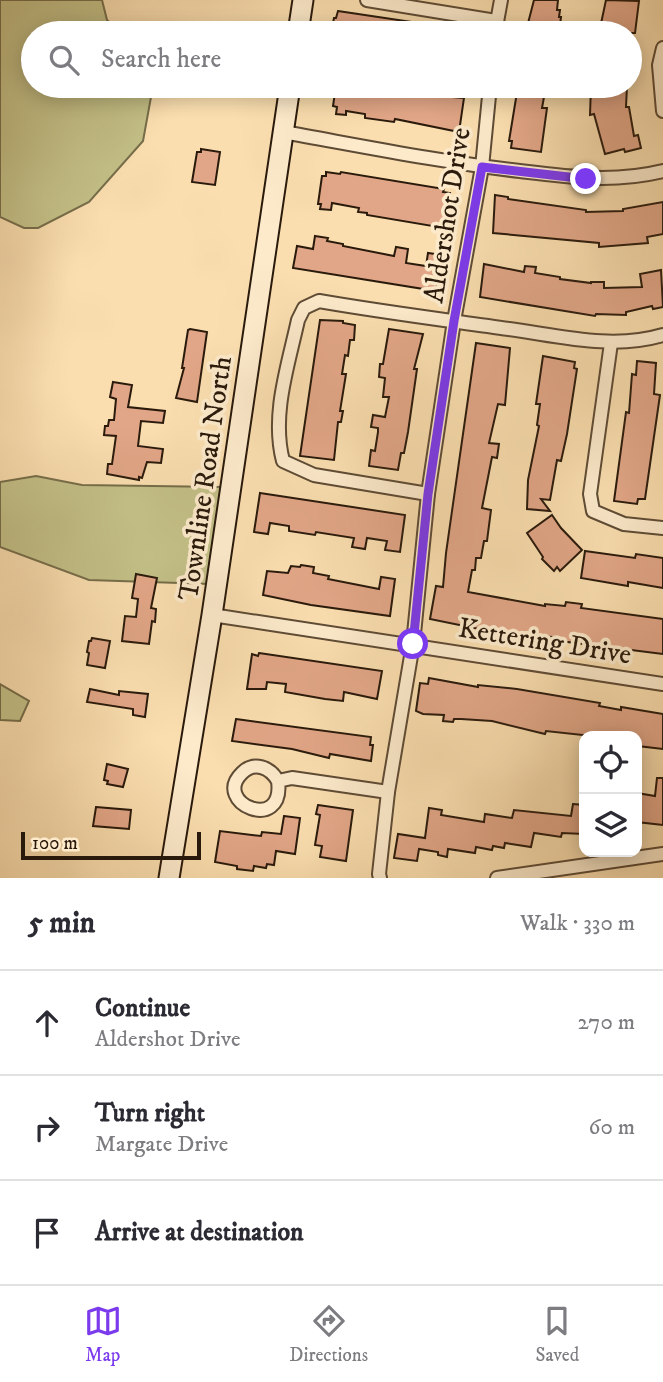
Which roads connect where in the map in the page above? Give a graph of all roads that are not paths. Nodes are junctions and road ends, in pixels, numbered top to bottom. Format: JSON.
{"nodes":[{"id":1,"x":303,"y":0,"type":"edge"},
{"id":2,"x":367,"y":0,"type":"edge"},
{"id":3,"x":501,"y":0,"type":"edge"},
{"id":4,"x":300,"y":21,"type":"edge"},
{"id":5,"x":467,"y":21,"type":"edge"},
{"id":6,"x":497,"y":21,"type":"edge"},
{"id":7,"x":663,"y":48,"type":"edge"},
{"id":8,"x":288,"y":98,"type":"edge"},
{"id":9,"x":489,"y":98,"type":"edge"},
{"id":10,"x":663,"y":111,"type":"edge"},
{"id":11,"x":284,"y":132,"type":"junction"},
{"id":12,"x":482,"y":167,"type":"junction"},
{"id":13,"x":663,"y":171,"type":"edge"},
{"id":14,"x":454,"y":321,"type":"junction"},
{"id":15,"x":663,"y":335,"type":"edge"},
{"id":16,"x":611,"y":343,"type":"junction"},
{"id":17,"x":428,"y":494,"type":"junction"},
{"id":18,"x":663,"y":528,"type":"edge"},
{"id":19,"x":212,"y":615,"type":"junction"},
{"id":20,"x":413,"y":644,"type":"junction"},
{"id":21,"x":663,"y":684,"type":"edge"},
{"id":22,"x":278,"y":780,"type":"dead end"},
{"id":23,"x":388,"y":792,"type":"junction"},
{"id":24,"x":663,"y":854,"type":"edge"},
{"id":25,"x":169,"y":878,"type":"edge"},
{"id":26,"x":380,"y":878,"type":"edge"},
{"id":27,"x":497,"y":878,"type":"edge"}],
"edges":[{"from":1,"to":4,"type":"main road"},
{"from":2,"to":5,"type":"street"},
{"from":3,"to":6,"type":"street"},
{"from":7,"to":10,"type":"street"},
{"from":8,"to":11,"type":"main road","name":"Townline Road North"},
{"from":9,"to":12,"type":"street","name":"Aldershot Drive"},
{"from":11,"to":12,"type":"street"},
{"from":11,"to":19,"type":"main road","name":"Townline Road North"},
{"from":12,"to":13,"type":"street"},
{"from":12,"to":14,"type":"street","name":"Aldershot Drive"},
{"from":14,"to":16,"type":"street"},
{"from":14,"to":17,"type":"street","name":"Aldershot Drive"},
{"from":14,"to":17,"type":"street"},
{"from":15,"to":16,"type":"street"},
{"from":16,"to":18,"type":"street"},
{"from":17,"to":20,"type":"street","name":"Aldershot Drive"},
{"from":19,"to":20,"type":"street","name":"Kettering Drive"},
{"from":19,"to":25,"type":"main road","name":"Townline Road North"},
{"from":20,"to":21,"type":"street","name":"Kettering Drive"},
{"from":20,"to":23,"type":"street","name":"Aldershot Drive"},
{"from":22,"to":23,"type":"street"},
{"from":23,"to":26,"type":"street","name":"Aldershot Drive"},
{"from":24,"to":27,"type":"street"}]}
